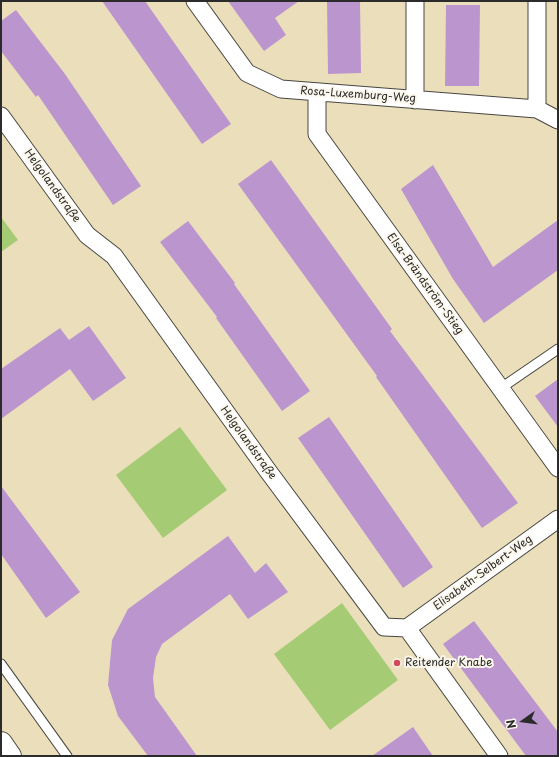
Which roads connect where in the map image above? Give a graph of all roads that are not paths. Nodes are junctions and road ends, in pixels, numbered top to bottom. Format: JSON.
{"nodes":[{"id":1,"x":195,"y":1,"type":"edge"},
{"id":2,"x":415,"y":1,"type":"edge"},
{"id":3,"x":537,"y":1,"type":"edge"},
{"id":4,"x":317,"y":92,"type":"junction"},
{"id":5,"x":416,"y":100,"type":"junction"},
{"id":6,"x":537,"y":109,"type":"junction"},
{"id":7,"x":1,"y":116,"type":"edge"},
{"id":8,"x":558,"y":120,"type":"edge"},
{"id":9,"x":558,"y":349,"type":"edge"},
{"id":10,"x":501,"y":388,"type":"junction"},
{"id":11,"x":558,"y":468,"type":"edge"},
{"id":12,"x":558,"y":519,"type":"edge"},
{"id":13,"x":408,"y":628,"type":"junction"},
{"id":14,"x":1,"y":664,"type":"edge"},
{"id":15,"x":1,"y":743,"type":"edge"},
{"id":16,"x":10,"y":756,"type":"edge"},
{"id":17,"x":67,"y":756,"type":"edge"},
{"id":18,"x":498,"y":756,"type":"edge"}],
"edges":[{"from":1,"to":4,"type":"street","name":"Rosa-Luxemburg-Weg"},
{"from":2,"to":5,"type":"street"},
{"from":3,"to":6,"type":"street"},
{"from":4,"to":5,"type":"street","name":"Rosa-Luxemburg-Weg"},
{"from":4,"to":10,"type":"street","name":"Elsa-Brändström-Stieg"},
{"from":5,"to":6,"type":"street","name":"Rosa-Luxemburg-Weg"},
{"from":6,"to":8,"type":"street","name":"Rosa-Luxemburg-Weg"},
{"from":7,"to":13,"type":"street","name":"Helgolandstraße"},
{"from":9,"to":10,"type":"lane"},
{"from":10,"to":11,"type":"street","name":"Elsa-Brändström-Stieg"},
{"from":12,"to":13,"type":"street","name":"Elisabeth-Selbert-Weg"},
{"from":13,"to":18,"type":"street"},
{"from":14,"to":17,"type":"lane"},
{"from":15,"to":16,"type":"main road"}]}
